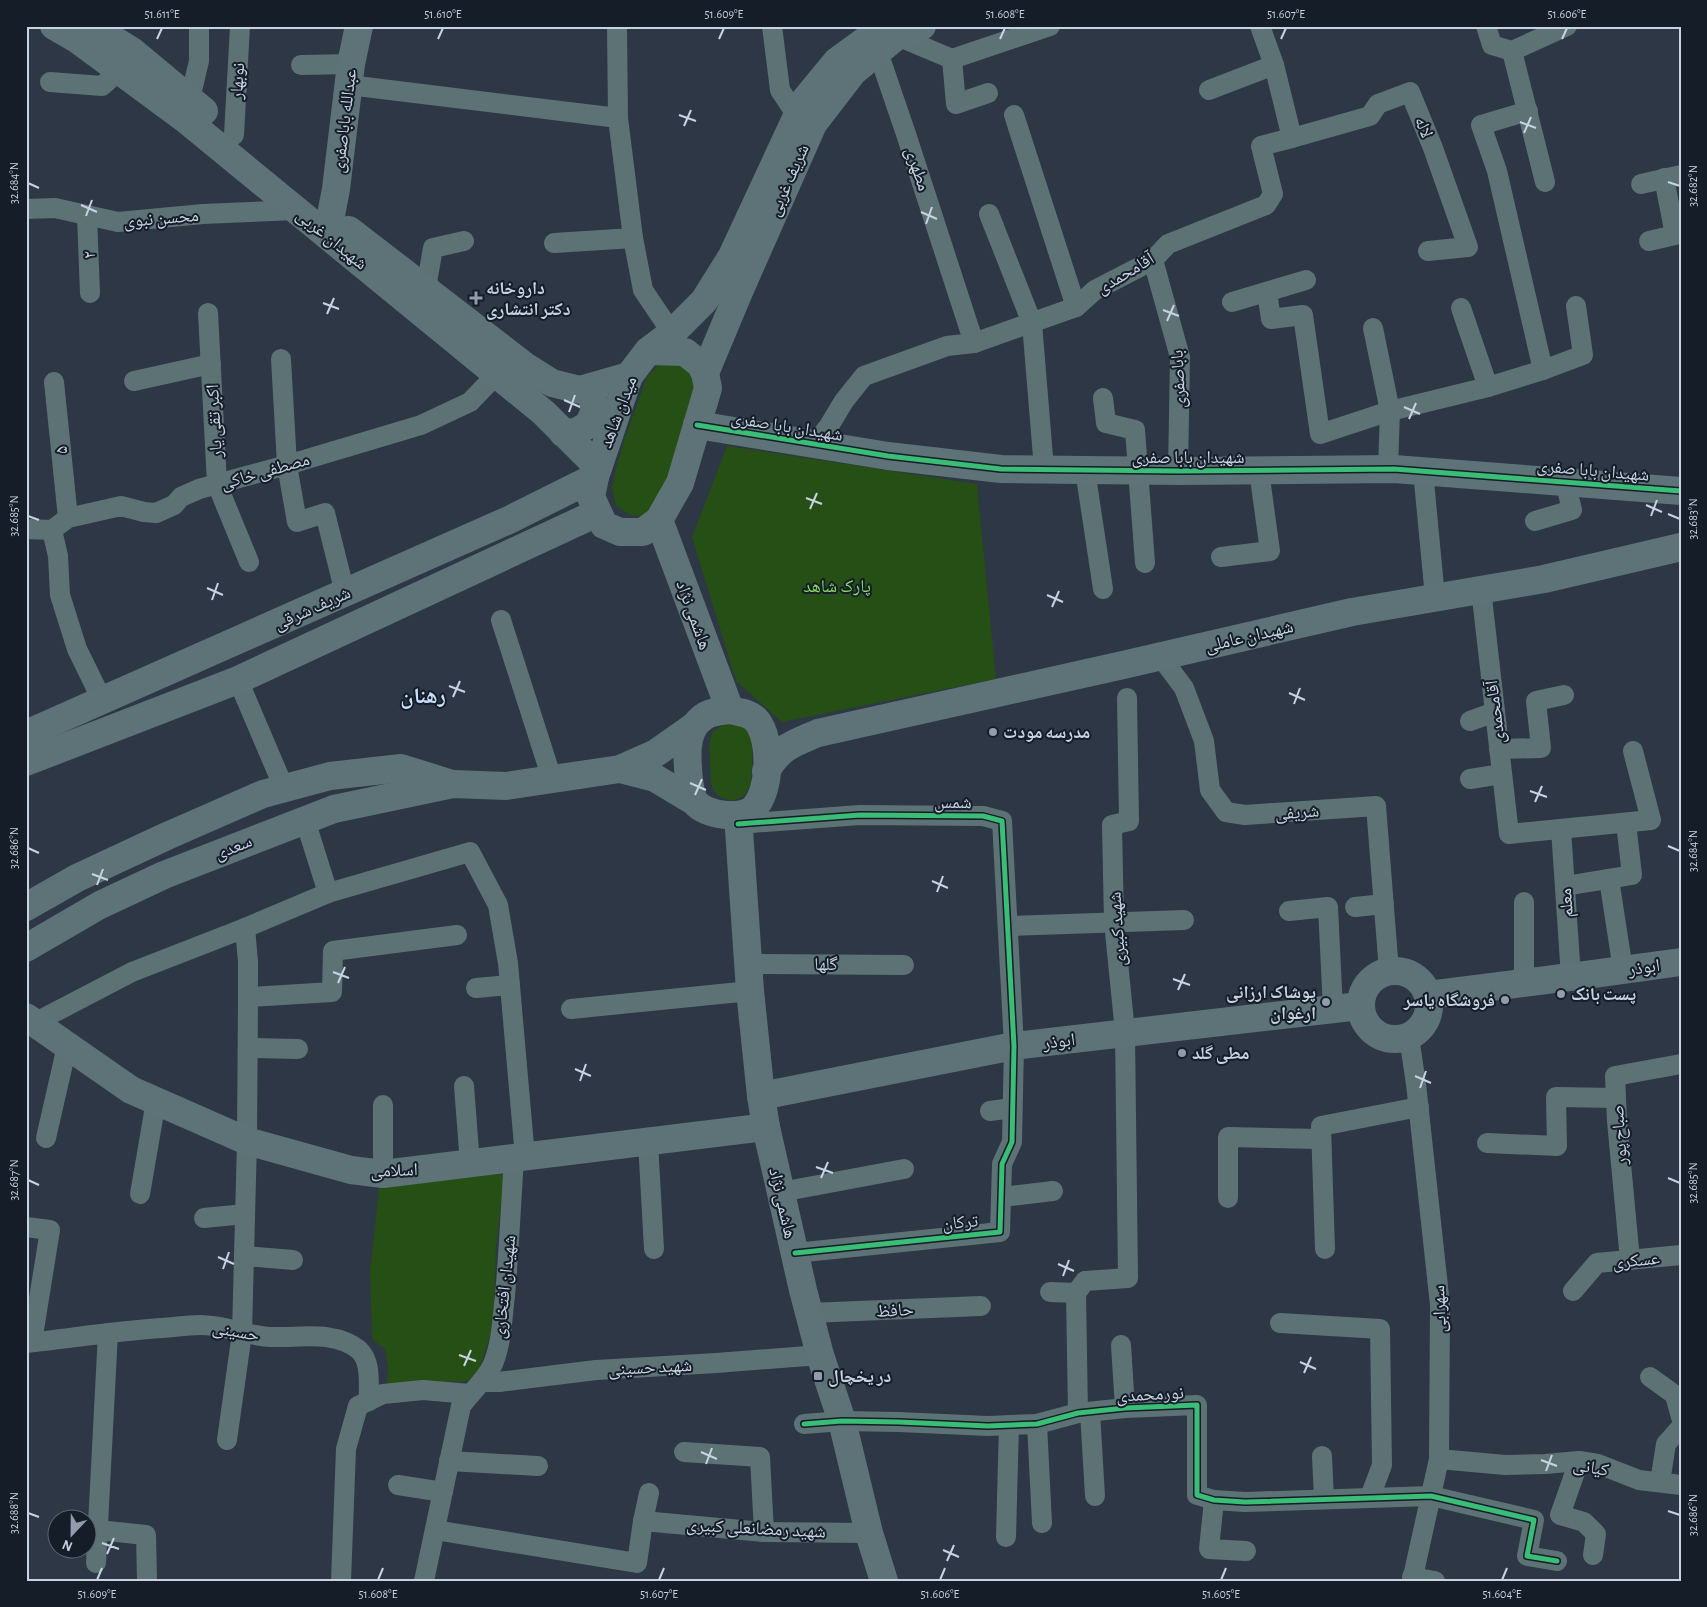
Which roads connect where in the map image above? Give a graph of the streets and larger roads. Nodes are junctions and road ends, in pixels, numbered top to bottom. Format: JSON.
{"nodes":[{"id":1,"x":54,"y":26,"type":"edge"},
{"id":2,"x":92,"y":26,"type":"edge"},
{"id":3,"x":199,"y":26,"type":"edge"},
{"id":4,"x":240,"y":26,"type":"edge"},
{"id":5,"x":359,"y":26,"type":"edge"},
{"id":6,"x":617,"y":26,"type":"edge"},
{"id":7,"x":772,"y":26,"type":"edge"},
{"id":8,"x":922,"y":26,"type":"edge"},
{"id":9,"x":1050,"y":26,"type":"edge"},
{"id":10,"x":1260,"y":26,"type":"edge"},
{"id":11,"x":1486,"y":26,"type":"edge"},
{"id":12,"x":1567,"y":26,"type":"edge"},
{"id":13,"x":887,"y":38,"type":"edge"},
{"id":14,"x":1512,"y":51,"type":"junction"},
{"id":15,"x":952,"y":59,"type":"junction"},
{"id":16,"x":301,"y":65,"type":"dead end"},
{"id":17,"x":1274,"y":65,"type":"junction"},
{"id":18,"x":120,"y":70,"type":"junction"},
{"id":19,"x":350,"y":74,"type":"junction"},
{"id":20,"x":50,"y":82,"type":"dead end"},
{"id":21,"x":1209,"y":90,"type":"dead end"},
{"id":22,"x":988,"y":93,"type":"dead end"},
{"id":23,"x":190,"y":100,"type":"junction"},
{"id":24,"x":1528,"y":111,"type":"junction"},
{"id":25,"x":1014,"y":114,"type":"dead end"},
{"id":26,"x":797,"y":116,"type":"junction"},
{"id":27,"x":618,"y":118,"type":"junction"},
{"id":28,"x":234,"y":136,"type":"junction"},
{"id":29,"x":1292,"y":138,"type":"junction"},
{"id":30,"x":1673,"y":177,"type":"edge"},
{"id":31,"x":1545,"y":182,"type":"dead end"},
{"id":32,"x":1641,"y":184,"type":"dead end"},
{"id":33,"x":26,"y":209,"type":"edge"},
{"id":34,"x":296,"y":210,"type":"junction"},
{"id":35,"x":989,"y":214,"type":"dead end"},
{"id":36,"x":331,"y":215,"type":"junction"},
{"id":37,"x":87,"y":216,"type":"junction"},
{"id":38,"x":633,"y":238,"type":"junction"},
{"id":39,"x":464,"y":241,"type":"dead end"},
{"id":40,"x":1649,"y":241,"type":"dead end"},
{"id":41,"x":554,"y":242,"type":"dead end"},
{"id":42,"x":1428,"y":251,"type":"dead end"},
{"id":43,"x":1153,"y":260,"type":"junction"},
{"id":44,"x":1306,"y":280,"type":"dead end"},
{"id":45,"x":426,"y":288,"type":"junction"},
{"id":46,"x":1267,"y":292,"type":"junction"},
{"id":47,"x":90,"y":293,"type":"dead end"},
{"id":48,"x":706,"y":298,"type":"junction"},
{"id":49,"x":1232,"y":302,"type":"dead end"},
{"id":50,"x":1576,"y":306,"type":"dead end"},
{"id":51,"x":1076,"y":307,"type":"junction"},
{"id":52,"x":1461,"y":308,"type":"dead end"},
{"id":53,"x":731,"y":311,"type":"junction"},
{"id":54,"x":208,"y":313,"type":"dead end"},
{"id":55,"x":1032,"y":323,"type":"junction"},
{"id":56,"x":1373,"y":328,"type":"dead end"},
{"id":57,"x":672,"y":333,"type":"junction"},
{"id":58,"x":974,"y":343,"type":"junction"},
{"id":59,"x":648,"y":351,"type":"junction"},
{"id":60,"x":281,"y":360,"type":"dead end"},
{"id":61,"x":211,"y":364,"type":"junction"},
{"id":62,"x":1543,"y":370,"type":"junction"},
{"id":63,"x":705,"y":373,"type":"junction"},
{"id":64,"x":497,"y":374,"type":"junction"},
{"id":65,"x":629,"y":376,"type":"junction"},
{"id":66,"x":134,"y":381,"type":"dead end"},
{"id":67,"x":54,"y":382,"type":"dead end"},
{"id":68,"x":1488,"y":387,"type":"junction"},
{"id":69,"x":587,"y":389,"type":"junction"},
{"id":70,"x":1103,"y":398,"type":"dead end"},
{"id":71,"x":1390,"y":411,"type":"junction"},
{"id":72,"x":697,"y":425,"type":"junction"},
{"id":73,"x":563,"y":433,"type":"junction"},
{"id":74,"x":815,"y":444,"type":"junction"},
{"id":75,"x":287,"y":466,"type":"junction"},
{"id":76,"x":1044,"y":469,"type":"junction"},
{"id":77,"x":1388,"y":469,"type":"junction"},
{"id":78,"x":1085,"y":470,"type":"junction"},
{"id":79,"x":1138,"y":470,"type":"junction"},
{"id":80,"x":1259,"y":470,"type":"junction"},
{"id":81,"x":1178,"y":471,"type":"junction"},
{"id":82,"x":1423,"y":471,"type":"junction"},
{"id":83,"x":596,"y":472,"type":"junction"},
{"id":84,"x":1565,"y":481,"type":"junction"},
{"id":85,"x":217,"y":484,"type":"junction"},
{"id":86,"x":1681,"y":491,"type":"edge"},
{"id":87,"x":597,"y":513,"type":"junction"},
{"id":88,"x":68,"y":518,"type":"junction"},
{"id":89,"x":1535,"y":521,"type":"dead end"},
{"id":90,"x":651,"y":526,"type":"junction"},
{"id":91,"x":26,"y":529,"type":"edge"},
{"id":92,"x":52,"y":530,"type":"junction"},
{"id":93,"x":1681,"y":547,"type":"edge"},
{"id":94,"x":1221,"y":557,"type":"dead end"},
{"id":95,"x":248,"y":562,"type":"dead end"},
{"id":96,"x":1145,"y":563,"type":"dead end"},
{"id":97,"x":1481,"y":589,"type":"junction"},
{"id":98,"x":1103,"y":590,"type":"dead end"},
{"id":99,"x":345,"y":593,"type":"junction"},
{"id":100,"x":1435,"y":597,"type":"junction"},
{"id":101,"x":500,"y":620,"type":"dead end"},
{"id":102,"x":1160,"y":656,"type":"junction"},
{"id":103,"x":238,"y":680,"type":"junction"},
{"id":104,"x":1564,"y":695,"type":"dead end"},
{"id":105,"x":1127,"y":698,"type":"dead end"},
{"id":106,"x":102,"y":700,"type":"junction"},
{"id":107,"x":1495,"y":712,"type":"junction"},
{"id":108,"x":712,"y":716,"type":"junction"},
{"id":109,"x":756,"y":719,"type":"junction"},
{"id":110,"x":1470,"y":721,"type":"dead end"},
{"id":111,"x":818,"y":733,"type":"junction"},
{"id":112,"x":26,"y":734,"type":"edge"},
{"id":113,"x":1499,"y":749,"type":"junction"},
{"id":114,"x":1633,"y":751,"type":"dead end"},
{"id":115,"x":26,"y":762,"type":"edge"},
{"id":116,"x":620,"y":769,"type":"junction"},
{"id":117,"x":766,"y":771,"type":"junction"},
{"id":118,"x":1502,"y":774,"type":"junction"},
{"id":119,"x":552,"y":779,"type":"junction"},
{"id":120,"x":1470,"y":780,"type":"dead end"},
{"id":121,"x":453,"y":784,"type":"junction"},
{"id":122,"x":284,"y":788,"type":"junction"},
{"id":123,"x":695,"y":802,"type":"junction"},
{"id":124,"x":738,"y":819,"type":"junction"},
{"id":125,"x":304,"y":820,"type":"junction"},
{"id":126,"x":1626,"y":822,"type":"junction"},
{"id":127,"x":1561,"y":829,"type":"junction"},
{"id":128,"x":1609,"y":879,"type":"junction"},
{"id":129,"x":1565,"y":886,"type":"junction"},
{"id":130,"x":328,"y":893,"type":"junction"},
{"id":131,"x":1524,"y":902,"type":"dead end"},
{"id":132,"x":1384,"y":904,"type":"junction"},
{"id":133,"x":26,"y":907,"type":"edge"},
{"id":134,"x":1356,"y":907,"type":"dead end"},
{"id":135,"x":1289,"y":911,"type":"dead end"},
{"id":136,"x":1184,"y":920,"type":"dead end"},
{"id":137,"x":1114,"y":922,"type":"junction"},
{"id":138,"x":1008,"y":926,"type":"junction"},
{"id":139,"x":245,"y":928,"type":"junction"},
{"id":140,"x":456,"y":935,"type":"dead end"},
{"id":141,"x":26,"y":948,"type":"edge"},
{"id":142,"x":1681,"y":962,"type":"edge"},
{"id":143,"x":748,"y":964,"type":"junction"},
{"id":144,"x":904,"y":965,"type":"dead end"},
{"id":145,"x":1389,"y":970,"type":"junction"},
{"id":146,"x":1623,"y":970,"type":"junction"},
{"id":147,"x":1571,"y":977,"type":"junction"},
{"id":148,"x":1524,"y":983,"type":"junction"},
{"id":149,"x":510,"y":985,"type":"junction"},
{"id":150,"x":476,"y":988,"type":"dead end"},
{"id":151,"x":750,"y":991,"type":"junction"},
{"id":152,"x":1428,"y":995,"type":"junction"},
{"id":153,"x":248,"y":997,"type":"junction"},
{"id":154,"x":1360,"y":1006,"type":"junction"},
{"id":155,"x":571,"y":1009,"type":"dead end"},
{"id":156,"x":1333,"y":1010,"type":"junction"},
{"id":157,"x":30,"y":1020,"type":"edge"},
{"id":158,"x":1125,"y":1032,"type":"junction"},
{"id":159,"x":1409,"y":1037,"type":"junction"},
{"id":160,"x":67,"y":1046,"type":"junction"},
{"id":161,"x":1014,"y":1046,"type":"junction"},
{"id":162,"x":248,"y":1048,"type":"junction"},
{"id":163,"x":298,"y":1049,"type":"dead end"},
{"id":164,"x":1681,"y":1064,"type":"edge"},
{"id":165,"x":464,"y":1086,"type":"dead end"},
{"id":166,"x":761,"y":1096,"type":"junction"},
{"id":167,"x":1616,"y":1098,"type":"junction"},
{"id":168,"x":156,"y":1101,"type":"junction"},
{"id":169,"x":383,"y":1105,"type":"dead end"},
{"id":170,"x":1419,"y":1107,"type":"junction"},
{"id":171,"x":1012,"y":1108,"type":"junction"},
{"id":172,"x":990,"y":1111,"type":"dead end"},
{"id":173,"x":766,"y":1127,"type":"junction"},
{"id":174,"x":46,"y":1138,"type":"dead end"},
{"id":175,"x":1321,"y":1139,"type":"junction"},
{"id":176,"x":247,"y":1141,"type":"junction"},
{"id":177,"x":648,"y":1142,"type":"junction"},
{"id":178,"x":1488,"y":1143,"type":"dead end"},
{"id":179,"x":520,"y":1158,"type":"junction"},
{"id":180,"x":470,"y":1164,"type":"junction"},
{"id":181,"x":904,"y":1169,"type":"dead end"},
{"id":182,"x":383,"y":1174,"type":"junction"},
{"id":183,"x":1053,"y":1191,"type":"dead end"},
{"id":184,"x":781,"y":1192,"type":"junction"},
{"id":185,"x":140,"y":1194,"type":"dead end"},
{"id":186,"x":1002,"y":1197,"type":"junction"},
{"id":187,"x":1228,"y":1198,"type":"dead end"},
{"id":188,"x":245,"y":1214,"type":"junction"},
{"id":189,"x":204,"y":1218,"type":"dead end"},
{"id":190,"x":26,"y":1227,"type":"edge"},
{"id":191,"x":654,"y":1249,"type":"dead end"},
{"id":192,"x":1325,"y":1249,"type":"dead end"},
{"id":193,"x":795,"y":1253,"type":"junction"},
{"id":194,"x":1681,"y":1255,"type":"edge"},
{"id":195,"x":244,"y":1256,"type":"junction"},
{"id":196,"x":292,"y":1260,"type":"dead end"},
{"id":197,"x":1630,"y":1260,"type":"junction"},
{"id":198,"x":1573,"y":1291,"type":"dead end"},
{"id":199,"x":1050,"y":1292,"type":"dead end"},
{"id":200,"x":1076,"y":1293,"type":"junction"},
{"id":201,"x":981,"y":1306,"type":"dead end"},
{"id":202,"x":809,"y":1313,"type":"junction"},
{"id":203,"x":1280,"y":1323,"type":"dead end"},
{"id":204,"x":108,"y":1333,"type":"junction"},
{"id":205,"x":242,"y":1333,"type":"junction"},
{"id":206,"x":29,"y":1342,"type":"edge"},
{"id":207,"x":1121,"y":1345,"type":"dead end"},
{"id":208,"x":820,"y":1355,"type":"junction"},
{"id":209,"x":1650,"y":1376,"type":"dead end"},
{"id":210,"x":475,"y":1388,"type":"junction"},
{"id":211,"x":369,"y":1400,"type":"junction"},
{"id":212,"x":1125,"y":1408,"type":"junction"},
{"id":213,"x":1084,"y":1413,"type":"junction"},
{"id":214,"x":1681,"y":1417,"type":"edge"},
{"id":215,"x":842,"y":1422,"type":"junction"},
{"id":216,"x":804,"y":1424,"type":"dead end"},
{"id":217,"x":1037,"y":1424,"type":"junction"},
{"id":218,"x":1009,"y":1425,"type":"junction"},
{"id":219,"x":1681,"y":1427,"type":"edge"},
{"id":220,"x":226,"y":1440,"type":"dead end"},
{"id":221,"x":684,"y":1452,"type":"dead end"},
{"id":222,"x":1322,"y":1456,"type":"dead end"},
{"id":223,"x":1439,"y":1459,"type":"junction"},
{"id":224,"x":1579,"y":1460,"type":"junction"},
{"id":225,"x":449,"y":1461,"type":"junction"},
{"id":226,"x":538,"y":1466,"type":"dead end"},
{"id":227,"x":1660,"y":1482,"type":"junction"},
{"id":228,"x":398,"y":1485,"type":"dead end"},
{"id":229,"x":1681,"y":1485,"type":"edge"},
{"id":230,"x":442,"y":1492,"type":"junction"},
{"id":231,"x":649,"y":1493,"type":"dead end"},
{"id":232,"x":1095,"y":1496,"type":"dead end"},
{"id":233,"x":1431,"y":1496,"type":"junction"},
{"id":234,"x":1370,"y":1497,"type":"junction"},
{"id":235,"x":1324,"y":1499,"type":"junction"},
{"id":236,"x":1214,"y":1500,"type":"junction"},
{"id":237,"x":95,"y":1510,"type":"edge"},
{"id":238,"x":643,"y":1521,"type":"junction"},
{"id":239,"x":1042,"y":1523,"type":"dead end"},
{"id":240,"x":435,"y":1530,"type":"junction"},
{"id":241,"x":98,"y":1531,"type":"edge"},
{"id":242,"x":764,"y":1532,"type":"junction"},
{"id":243,"x":870,"y":1533,"type":"junction"},
{"id":244,"x":1006,"y":1537,"type":"dead end"},
{"id":245,"x":1246,"y":1551,"type":"dead end"},
{"id":246,"x":1593,"y":1554,"type":"dead end"},
{"id":247,"x":96,"y":1560,"type":"edge"},
{"id":248,"x":1557,"y":1561,"type":"dead end"},
{"id":249,"x":96,"y":1563,"type":"dead end"},
{"id":250,"x":1412,"y":1579,"type":"edge"},
{"id":251,"x":147,"y":1581,"type":"edge"},
{"id":252,"x":341,"y":1581,"type":"edge"},
{"id":253,"x":424,"y":1581,"type":"edge"},
{"id":254,"x":884,"y":1581,"type":"edge"},
{"id":255,"x":1435,"y":1581,"type":"edge"}],
"edges":[{"from":1,"to":18,"type":"street","name":"شهیدان غربی"},
{"from":2,"to":23,"type":"street","name":"شهیدان غربی"},
{"from":3,"to":23,"type":"street"},
{"from":4,"to":28,"type":"street","name":"نوبهار"},
{"from":5,"to":19,"type":"street","name":"عبدالله باباصفری"},
{"from":6,"to":27,"type":"street"},
{"from":7,"to":26,"type":"street"},
{"from":8,"to":13,"type":"street","name":"شریف غربی"},
{"from":9,"to":15,"type":"street"},
{"from":10,"to":17,"type":"street"},
{"from":11,"to":14,"type":"street"},
{"from":12,"to":14,"type":"street"},
{"from":13,"to":15,"type":"street"},
{"from":13,"to":26,"type":"street","name":"شریف غربی"},
{"from":13,"to":53,"type":"street","name":"شریف غربی"},
{"from":13,"to":58,"type":"street","name":"مطهری"},
{"from":14,"to":24,"type":"street"},
{"from":15,"to":22,"type":"street"},
{"from":16,"to":19,"type":"street"},
{"from":17,"to":21,"type":"street"},
{"from":17,"to":29,"type":"street"},
{"from":18,"to":20,"type":"street"},
{"from":18,"to":34,"type":"street","name":"شهیدان غربی"},
{"from":19,"to":27,"type":"street"},
{"from":19,"to":36,"type":"street","name":"عبدالله باباصفری"},
{"from":23,"to":28,"type":"street","name":"شهیدان غربی"},
{"from":24,"to":31,"type":"street"},
{"from":24,"to":62,"type":"street"},
{"from":25,"to":51,"type":"street"},
{"from":26,"to":48,"type":"street","name":"شریف غربی"},
{"from":27,"to":38,"type":"street"},
{"from":28,"to":36,"type":"street","name":"شهیدان غربی"},
{"from":29,"to":42,"type":"street","name":"لاله"},
{"from":29,"to":43,"type":"street","name":"آقامحمدی"},
{"from":30,"to":32,"type":"street"},
{"from":30,"to":40,"type":"street"},
{"from":33,"to":37,"type":"street","name":"محسن نبوی"},
{"from":34,"to":37,"type":"street","name":"محسن نبوی"},
{"from":34,"to":64,"type":"street","name":"شهیدان غربی"},
{"from":35,"to":55,"type":"street"},
{"from":36,"to":45,"type":"street","name":"شهیدان غربی"},
{"from":37,"to":47,"type":"street","name":"۲"},
{"from":38,"to":41,"type":"street"},
{"from":38,"to":57,"type":"street"},
{"from":39,"to":45,"type":"street"},
{"from":43,"to":51,"type":"street","name":"آقامحمدی"},
{"from":43,"to":81,"type":"street","name":"باباصفری"},
{"from":44,"to":46,"type":"street"},
{"from":45,"to":69,"type":"street","name":"شهیدان غربی"},
{"from":46,"to":49,"type":"street"},
{"from":46,"to":71,"type":"street"},
{"from":48,"to":53,"type":"street"},
{"from":48,"to":57,"type":"street","name":"شریف غربی"},
{"from":50,"to":62,"type":"street"},
{"from":51,"to":55,"type":"street","name":"آقامحمدی"},
{"from":52,"to":68,"type":"street"},
{"from":53,"to":63,"type":"street","name":"شریف غربی"},
{"from":54,"to":61,"type":"street","name":"اکبر تقی یار"},
{"from":55,"to":58,"type":"street","name":"آقامحمدی"},
{"from":55,"to":76,"type":"street"},
{"from":56,"to":71,"type":"street"},
{"from":57,"to":59,"type":"street","name":"شریف غربی"},
{"from":58,"to":74,"type":"street","name":"آقامحمدی"},
{"from":59,"to":63,"type":"street"},
{"from":59,"to":65,"type":"street","name":"میدان شاهد"},
{"from":60,"to":75,"type":"street"},
{"from":61,"to":66,"type":"street","name":"اکبر تقی یار"},
{"from":61,"to":85,"type":"street","name":"اکبر تقی یار"},
{"from":62,"to":68,"type":"street"},
{"from":63,"to":72,"type":"street"},
{"from":64,"to":73,"type":"street","name":"شهیدان غربی"},
{"from":64,"to":75,"type":"street","name":"مصطفی خاکی"},
{"from":65,"to":69,"type":"street","name":"شهیدان غربی"},
{"from":65,"to":83,"type":"street","name":"میدان شاهد"},
{"from":67,"to":88,"type":"street","name":"۵"},
{"from":68,"to":71,"type":"street"},
{"from":69,"to":73,"type":"street"},
{"from":70,"to":79,"type":"street"},
{"from":71,"to":77,"type":"street"},
{"from":72,"to":74,"type":"street","name":"شهیدان بابا صفری"},
{"from":72,"to":90,"type":"street"},
{"from":73,"to":83,"type":"street","name":"شهیدان غربی"},
{"from":74,"to":76,"type":"street","name":"شهیدان بابا صفری"},
{"from":75,"to":85,"type":"street","name":"مصطفی خاکی"},
{"from":75,"to":99,"type":"street"},
{"from":76,"to":78,"type":"street","name":"شهیدان بابا صفری"},
{"from":77,"to":80,"type":"street","name":"شهیدان بابا صفری"},
{"from":77,"to":82,"type":"street","name":"شهیدان بابا صفری"},
{"from":78,"to":79,"type":"street","name":"شهیدان بابا صفری"},
{"from":78,"to":98,"type":"street"},
{"from":79,"to":81,"type":"street","name":"شهیدان بابا صفری"},
{"from":79,"to":96,"type":"street"},
{"from":80,"to":81,"type":"street","name":"شهیدان بابا صفری"},
{"from":80,"to":94,"type":"street"},
{"from":82,"to":84,"type":"street","name":"شهیدان بابا صفری"},
{"from":82,"to":100,"type":"street"},
{"from":83,"to":87,"type":"street","name":"میدان شاهد"},
{"from":83,"to":99,"type":"street","name":"شریف شرقی"},
{"from":84,"to":86,"type":"street","name":"شهیدان بابا صفری"},
{"from":84,"to":89,"type":"street"},
{"from":85,"to":88,"type":"street","name":"مصطفی خاکی"},
{"from":85,"to":95,"type":"street","name":"اکبر تقی یار"},
{"from":87,"to":90,"type":"street"},
{"from":87,"to":103,"type":"street","name":"شریف شرقی"},
{"from":88,"to":92,"type":"street","name":"مصطفی خاکی"},
{"from":90,"to":108,"type":"street","name":"هاشمی نژاد"},
{"from":91,"to":92,"type":"street"},
{"from":92,"to":106,"type":"street"},
{"from":93,"to":97,"type":"street","name":"شهیدان عاملی"},
{"from":97,"to":100,"type":"street","name":"شهیدان عاملی"},
{"from":97,"to":107,"type":"street","name":"آقامحمدی"},
{"from":99,"to":106,"type":"street","name":"شریف شرقی"},
{"from":100,"to":102,"type":"street","name":"شهیدان عاملی"},
{"from":101,"to":119,"type":"street"},
{"from":102,"to":111,"type":"street","name":"شهیدان عاملی"},
{"from":102,"to":132,"type":"street","name":"شریفی"},
{"from":103,"to":115,"type":"street","name":"شریف شرقی"},
{"from":103,"to":122,"type":"street"},
{"from":104,"to":113,"type":"street"},
{"from":105,"to":137,"type":"street","name":"شهید کبیری"},
{"from":106,"to":112,"type":"street","name":"شریف شرقی"},
{"from":107,"to":110,"type":"street"},
{"from":107,"to":113,"type":"street","name":"آقامحمدی"},
{"from":108,"to":109,"type":"street"},
{"from":108,"to":116,"type":"street"},
{"from":108,"to":123,"type":"street"},
{"from":109,"to":111,"type":"street","name":"شهیدان عاملی"},
{"from":109,"to":117,"type":"street"},
{"from":111,"to":117,"type":"street","name":"شهیدان عاملی"},
{"from":113,"to":118,"type":"street","name":"آقامحمدی"},
{"from":114,"to":126,"type":"street"},
{"from":116,"to":119,"type":"street","name":"سعدی"},
{"from":116,"to":123,"type":"street"},
{"from":117,"to":124,"type":"street"},
{"from":118,"to":120,"type":"street"},
{"from":118,"to":127,"type":"street","name":"آقامحمدی"},
{"from":119,"to":121,"type":"street","name":"سعدی"},
{"from":121,"to":122,"type":"street","name":"سعدی"},
{"from":121,"to":125,"type":"street","name":"سعدی"},
{"from":122,"to":125,"type":"street"},
{"from":122,"to":133,"type":"street","name":"سعدی"},
{"from":123,"to":124,"type":"street"},
{"from":124,"to":138,"type":"street","name":"شمس"},
{"from":124,"to":143,"type":"street","name":"هاشمی نژاد"},
{"from":125,"to":130,"type":"street"},
{"from":125,"to":141,"type":"street","name":"سعدی"},
{"from":126,"to":127,"type":"street"},
{"from":126,"to":128,"type":"street"},
{"from":127,"to":129,"type":"street","name":"معلم"},
{"from":128,"to":129,"type":"street"},
{"from":128,"to":146,"type":"street"},
{"from":129,"to":147,"type":"street","name":"معلم"},
{"from":130,"to":139,"type":"street"},
{"from":130,"to":149,"type":"street","name":"شهیدان افتخاری"},
{"from":131,"to":148,"type":"street"},
{"from":132,"to":134,"type":"street"},
{"from":132,"to":145,"type":"street","name":"شریفی"},
{"from":135,"to":156,"type":"street"},
{"from":136,"to":137,"type":"street"},
{"from":137,"to":138,"type":"street"},
{"from":137,"to":158,"type":"street","name":"شهید کبیری"},
{"from":138,"to":161,"type":"street","name":"شمس"},
{"from":139,"to":153,"type":"street"},
{"from":139,"to":157,"type":"street"},
{"from":140,"to":153,"type":"street"},
{"from":142,"to":146,"type":"street","name":"ابوذر"},
{"from":143,"to":144,"type":"street","name":"گلها"},
{"from":143,"to":151,"type":"street","name":"هاشمی نژاد"},
{"from":145,"to":152,"type":"street"},
{"from":145,"to":154,"type":"street"},
{"from":146,"to":147,"type":"street","name":"ابوذر"},
{"from":147,"to":148,"type":"street","name":"ابوذر"},
{"from":148,"to":152,"type":"street","name":"ابوذر"},
{"from":149,"to":150,"type":"street"},
{"from":149,"to":179,"type":"street","name":"شهیدان افتخاری"},
{"from":151,"to":155,"type":"street"},
{"from":151,"to":166,"type":"street","name":"هاشمی نژاد"},
{"from":152,"to":159,"type":"street"},
{"from":153,"to":162,"type":"street"},
{"from":154,"to":156,"type":"street","name":"ابوذر"},
{"from":154,"to":159,"type":"street"},
{"from":156,"to":158,"type":"street","name":"ابوذر"},
{"from":157,"to":160,"type":"street","name":"اسلامی"},
{"from":158,"to":161,"type":"street","name":"ابوذر"},
{"from":158,"to":200,"type":"street","name":"شهید کبیری"},
{"from":159,"to":170,"type":"street","name":"سهرابی"},
{"from":160,"to":168,"type":"street","name":"اسلامی"},
{"from":160,"to":174,"type":"street"},
{"from":161,"to":166,"type":"street","name":"ابوذر"},
{"from":161,"to":171,"type":"street","name":"ترکان"},
{"from":162,"to":163,"type":"street"},
{"from":162,"to":176,"type":"street"},
{"from":164,"to":167,"type":"street","name":"صباح پور"},
{"from":165,"to":180,"type":"street"},
{"from":166,"to":173,"type":"street","name":"هاشمی نژاد"},
{"from":167,"to":178,"type":"street"},
{"from":167,"to":197,"type":"street","name":"صباح پور"},
{"from":168,"to":176,"type":"street","name":"اسلامی"},
{"from":168,"to":185,"type":"street"},
{"from":169,"to":182,"type":"street"},
{"from":170,"to":175,"type":"street"},
{"from":170,"to":223,"type":"street","name":"سهرابی"},
{"from":171,"to":172,"type":"street"},
{"from":171,"to":186,"type":"street","name":"ترکان"},
{"from":173,"to":177,"type":"street","name":"اسلامی"},
{"from":173,"to":184,"type":"street","name":"هاشمی نژاد"},
{"from":175,"to":187,"type":"street"},
{"from":175,"to":192,"type":"street"},
{"from":176,"to":182,"type":"street","name":"اسلامی"},
{"from":176,"to":188,"type":"street"},
{"from":177,"to":179,"type":"street","name":"اسلامی"},
{"from":177,"to":191,"type":"street"},
{"from":179,"to":180,"type":"street","name":"اسلامی"},
{"from":179,"to":210,"type":"street","name":"شهیدان افتخاری"},
{"from":180,"to":182,"type":"street","name":"اسلامی"},
{"from":181,"to":184,"type":"street"},
{"from":183,"to":186,"type":"street"},
{"from":184,"to":193,"type":"street","name":"هاشمی نژاد"},
{"from":186,"to":193,"type":"street","name":"ترکان"},
{"from":188,"to":189,"type":"street"},
{"from":188,"to":195,"type":"street"},
{"from":190,"to":206,"type":"street"},
{"from":193,"to":202,"type":"street","name":"هاشمی نژاد"},
{"from":194,"to":197,"type":"street","name":"عسکری"},
{"from":195,"to":196,"type":"street"},
{"from":195,"to":205,"type":"street"},
{"from":197,"to":198,"type":"street","name":"عسکری"},
{"from":199,"to":200,"type":"street"},
{"from":200,"to":213,"type":"street"},
{"from":201,"to":202,"type":"street","name":"حافظ"},
{"from":202,"to":208,"type":"street","name":"هاشمی نژاد"},
{"from":203,"to":234,"type":"street"},
{"from":204,"to":205,"type":"street","name":"حسینی"},
{"from":204,"to":206,"type":"street","name":"حسینی"},
{"from":204,"to":237,"type":"street"},
{"from":205,"to":211,"type":"street","name":"حسینی"},
{"from":205,"to":220,"type":"street"},
{"from":207,"to":212,"type":"street"},
{"from":208,"to":210,"type":"street","name":"شهید حسینی"},
{"from":208,"to":215,"type":"street","name":"هاشمی نژاد"},
{"from":209,"to":214,"type":"street"},
{"from":210,"to":211,"type":"street"},
{"from":210,"to":225,"type":"street","name":"شهیدان افتخاری"},
{"from":211,"to":252,"type":"street"},
{"from":212,"to":213,"type":"street","name":"نورمحمدی"},
{"from":212,"to":236,"type":"street","name":"نورمحمدی"},
{"from":213,"to":217,"type":"street","name":"نورمحمدی"},
{"from":213,"to":232,"type":"street"},
{"from":215,"to":216,"type":"street","name":"نورمحمدی"},
{"from":215,"to":218,"type":"street","name":"نورمحمدی"},
{"from":215,"to":243,"type":"street","name":"هاشمی نژاد"},
{"from":217,"to":218,"type":"street","name":"نورمحمدی"},
{"from":217,"to":239,"type":"street"},
{"from":218,"to":244,"type":"street"},
{"from":219,"to":227,"type":"street"},
{"from":221,"to":242,"type":"street"},
{"from":222,"to":235,"type":"street"},
{"from":223,"to":224,"type":"street","name":"کیانی"},
{"from":223,"to":233,"type":"street","name":"سهرابی"},
{"from":224,"to":227,"type":"street","name":"کیانی"},
{"from":224,"to":246,"type":"street"},
{"from":225,"to":226,"type":"street"},
{"from":225,"to":230,"type":"street","name":"شهیدان افتخاری"},
{"from":227,"to":229,"type":"street","name":"کیانی"},
{"from":228,"to":230,"type":"street"},
{"from":230,"to":240,"type":"street","name":"شهیدان افتخاری"},
{"from":231,"to":238,"type":"street"},
{"from":233,"to":234,"type":"street"},
{"from":233,"to":248,"type":"street"},
{"from":233,"to":250,"type":"street","name":"سهرابی"},
{"from":234,"to":235,"type":"street"},
{"from":235,"to":236,"type":"street"},
{"from":236,"to":245,"type":"street"},
{"from":238,"to":240,"type":"street"},
{"from":238,"to":242,"type":"street","name":"شهید رمضانعلی کبیری"},
{"from":240,"to":253,"type":"street","name":"شهیدان افتخاری"},
{"from":241,"to":251,"type":"street"},
{"from":242,"to":243,"type":"street","name":"شهید رمضانعلی کبیری"},
{"from":243,"to":254,"type":"street","name":"هاشمی نژاد"},
{"from":247,"to":249,"type":"street"},
{"from":250,"to":255,"type":"street"}]}
